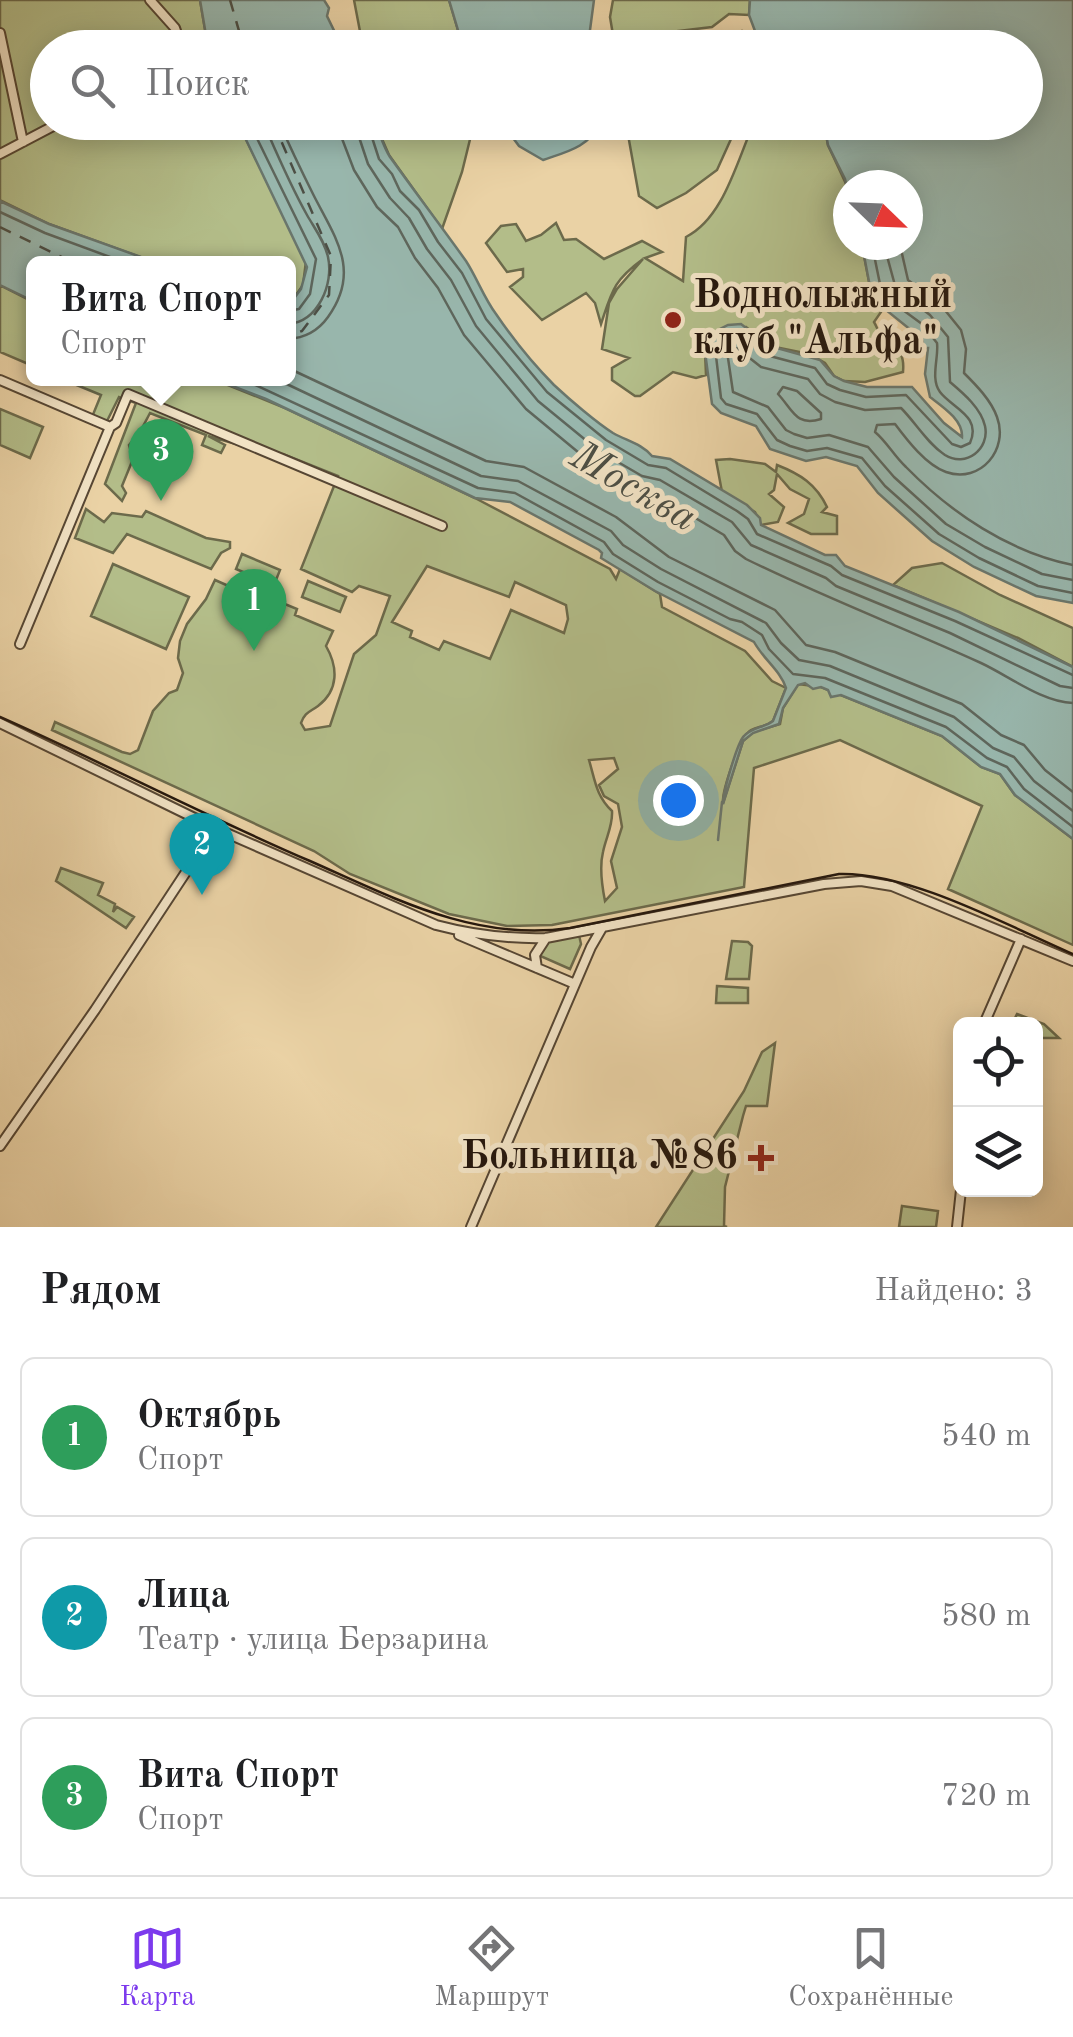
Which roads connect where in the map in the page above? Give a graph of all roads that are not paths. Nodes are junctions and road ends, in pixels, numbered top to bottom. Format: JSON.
{"nodes":[{"id":1,"x":150,"y":0,"type":"edge"},
{"id":2,"x":176,"y":30,"type":"edge"},
{"id":3,"x":0,"y":33,"type":"edge"},
{"id":4,"x":30,"y":138,"type":"edge"},
{"id":5,"x":23,"y":142,"type":"junction"},
{"id":6,"x":0,"y":154,"type":"edge"},
{"id":7,"x":0,"y":380,"type":"edge"},
{"id":8,"x":110,"y":427,"type":"junction"},
{"id":9,"x":442,"y":526,"type":"dead end"},
{"id":10,"x":20,"y":644,"type":"dead end"},
{"id":11,"x":0,"y":723,"type":"edge"},
{"id":12,"x":215,"y":828,"type":"junction"},
{"id":13,"x":436,"y":925,"type":"junction"},
{"id":14,"x":602,"y":928,"type":"junction"},
{"id":15,"x":581,"y":932,"type":"junction"},
{"id":16,"x":546,"y":938,"type":"junction"},
{"id":17,"x":1022,"y":938,"type":"junction"},
{"id":18,"x":590,"y":947,"type":"junction"},
{"id":19,"x":1073,"y":961,"type":"edge"},
{"id":20,"x":537,"y":968,"type":"junction"},
{"id":21,"x":575,"y":984,"type":"junction"},
{"id":22,"x":987,"y":1017,"type":"edge"},
{"id":23,"x":0,"y":1146,"type":"edge"},
{"id":24,"x":960,"y":1197,"type":"edge"},
{"id":25,"x":471,"y":1227,"type":"edge"},
{"id":26,"x":957,"y":1227,"type":"edge"}],
"edges":[{"from":1,"to":2,"type":"street"},
{"from":3,"to":5,"type":"street"},
{"from":4,"to":5,"type":"street"},
{"from":5,"to":6,"type":"street"},
{"from":7,"to":8,"type":"street"},
{"from":8,"to":9,"type":"street"},
{"from":8,"to":10,"type":"street"},
{"from":11,"to":12,"type":"street"},
{"from":12,"to":13,"type":"street"},
{"from":12,"to":23,"type":"street"},
{"from":13,"to":16,"type":"street"},
{"from":13,"to":20,"type":"street"},
{"from":14,"to":15,"type":"street"},
{"from":14,"to":17,"type":"street"},
{"from":14,"to":18,"type":"street"},
{"from":15,"to":16,"type":"street"},
{"from":15,"to":18,"type":"street"},
{"from":16,"to":20,"type":"street"},
{"from":17,"to":19,"type":"street"},
{"from":17,"to":22,"type":"street"},
{"from":18,"to":21,"type":"street"},
{"from":20,"to":21,"type":"street"},
{"from":21,"to":25,"type":"street"},
{"from":24,"to":26,"type":"street"}]}
